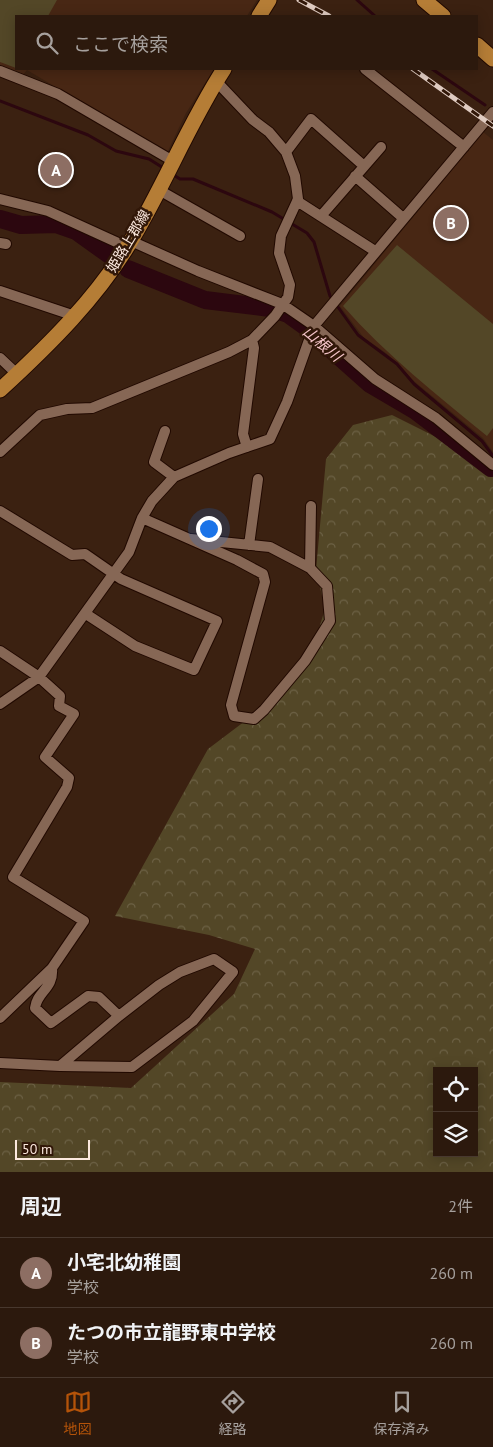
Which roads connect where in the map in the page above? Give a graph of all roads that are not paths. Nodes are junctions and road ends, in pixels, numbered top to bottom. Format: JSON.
{"nodes":[{"id":1,"x":269,"y":0,"type":"edge"},
{"id":2,"x":424,"y":0,"type":"edge"},
{"id":3,"x":260,"y":15,"type":"edge"},
{"id":4,"x":442,"y":15,"type":"edge"},
{"id":5,"x":478,"y":46,"type":"edge"},
{"id":6,"x":493,"y":59,"type":"edge"},
{"id":7,"x":365,"y":70,"type":"edge"},
{"id":8,"x":0,"y":71,"type":"edge"},
{"id":9,"x":220,"y":75,"type":"edge"},
{"id":10,"x":493,"y":112,"type":"edge"},
{"id":11,"x":381,"y":147,"type":"dead end"},
{"id":12,"x":464,"y":147,"type":"junction"},
{"id":13,"x":286,"y":152,"type":"junction"},
{"id":14,"x":171,"y":164,"type":"junction"},
{"id":15,"x":364,"y":166,"type":"junction"},
{"id":16,"x":355,"y":176,"type":"junction"},
{"id":17,"x":160,"y":187,"type":"junction"},
{"id":18,"x":0,"y":200,"type":"edge"},
{"id":19,"x":298,"y":201,"type":"junction"},
{"id":20,"x":321,"y":216,"type":"junction"},
{"id":21,"x":404,"y":218,"type":"junction"},
{"id":22,"x":240,"y":236,"type":"dead end"},
{"id":23,"x":129,"y":244,"type":"junction"},
{"id":24,"x":376,"y":251,"type":"junction"},
{"id":25,"x":0,"y":291,"type":"edge"},
{"id":26,"x":279,"y":309,"type":"junction"},
{"id":27,"x":75,"y":316,"type":"junction"},
{"id":28,"x":314,"y":326,"type":"junction"},
{"id":29,"x":252,"y":340,"type":"junction"},
{"id":30,"x":0,"y":358,"type":"edge"},
{"id":31,"x":18,"y":374,"type":"junction"},
{"id":32,"x":0,"y":390,"type":"edge"},
{"id":33,"x":165,"y":431,"type":"dead end"},
{"id":34,"x":247,"y":447,"type":"junction"},
{"id":35,"x":0,"y":452,"type":"edge"},
{"id":36,"x":493,"y":465,"type":"edge"},
{"id":37,"x":174,"y":477,"type":"junction"},
{"id":38,"x":258,"y":479,"type":"dead end"},
{"id":39,"x":311,"y":506,"type":"dead end"},
{"id":40,"x":0,"y":511,"type":"edge"},
{"id":41,"x":142,"y":518,"type":"junction"},
{"id":42,"x":191,"y":539,"type":"junction"},
{"id":43,"x":249,"y":545,"type":"junction"},
{"id":44,"x":310,"y":568,"type":"junction"},
{"id":45,"x":113,"y":575,"type":"junction"},
{"id":46,"x":86,"y":614,"type":"junction"},
{"id":47,"x":0,"y":651,"type":"edge"},
{"id":48,"x":39,"y":677,"type":"junction"},
{"id":49,"x":0,"y":704,"type":"edge"},
{"id":50,"x":52,"y":968,"type":"junction"},
{"id":51,"x":119,"y":1016,"type":"junction"},
{"id":52,"x":0,"y":1018,"type":"edge"},
{"id":53,"x":0,"y":1063,"type":"edge"},
{"id":54,"x":60,"y":1066,"type":"junction"}],
"edges":[{"from":1,"to":3,"type":"main road"},
{"from":2,"to":4,"type":"main road"},
{"from":5,"to":6,"type":"main road"},
{"from":7,"to":12,"type":"street"},
{"from":8,"to":14,"type":"street"},
{"from":9,"to":13,"type":"street"},
{"from":9,"to":14,"type":"main road","name":"姫路上郡線"},
{"from":10,"to":12,"type":"street"},
{"from":11,"to":15,"type":"street"},
{"from":12,"to":21,"type":"street"},
{"from":13,"to":15,"type":"street"},
{"from":13,"to":19,"type":"street"},
{"from":14,"to":17,"type":"main road","name":"姫路上郡線"},
{"from":15,"to":16,"type":"street"},
{"from":16,"to":20,"type":"street"},
{"from":16,"to":21,"type":"street"},
{"from":17,"to":22,"type":"street"},
{"from":17,"to":23,"type":"main road","name":"姫路上郡線"},
{"from":18,"to":23,"type":"street"},
{"from":19,"to":20,"type":"street"},
{"from":19,"to":26,"type":"street"},
{"from":20,"to":24,"type":"street"},
{"from":21,"to":24,"type":"street"},
{"from":23,"to":26,"type":"street"},
{"from":23,"to":27,"type":"main road","name":"姫路上郡線"},
{"from":24,"to":28,"type":"street"},
{"from":25,"to":27,"type":"street"},
{"from":26,"to":28,"type":"street"},
{"from":26,"to":29,"type":"street"},
{"from":27,"to":31,"type":"main road","name":"姫路上郡線"},
{"from":28,"to":34,"type":"street"},
{"from":28,"to":36,"type":"street"},
{"from":29,"to":34,"type":"street"},
{"from":29,"to":35,"type":"street"},
{"from":30,"to":31,"type":"street"},
{"from":31,"to":32,"type":"main road","name":"姫路上郡線"},
{"from":33,"to":37,"type":"street"},
{"from":34,"to":37,"type":"street"},
{"from":37,"to":41,"type":"street"},
{"from":38,"to":43,"type":"street"},
{"from":39,"to":44,"type":"street"},
{"from":40,"to":45,"type":"street"},
{"from":41,"to":42,"type":"street"},
{"from":41,"to":45,"type":"street"},
{"from":42,"to":43,"type":"street"},
{"from":42,"to":44,"type":"street"},
{"from":43,"to":44,"type":"street"},
{"from":45,"to":46,"type":"street"},
{"from":45,"to":46,"type":"street"},
{"from":46,"to":48,"type":"street"},
{"from":47,"to":48,"type":"street"},
{"from":48,"to":49,"type":"street"},
{"from":48,"to":50,"type":"street"},
{"from":50,"to":51,"type":"street"},
{"from":50,"to":52,"type":"street"},
{"from":51,"to":54,"type":"street"},
{"from":51,"to":54,"type":"street"},
{"from":53,"to":54,"type":"street"}]}
